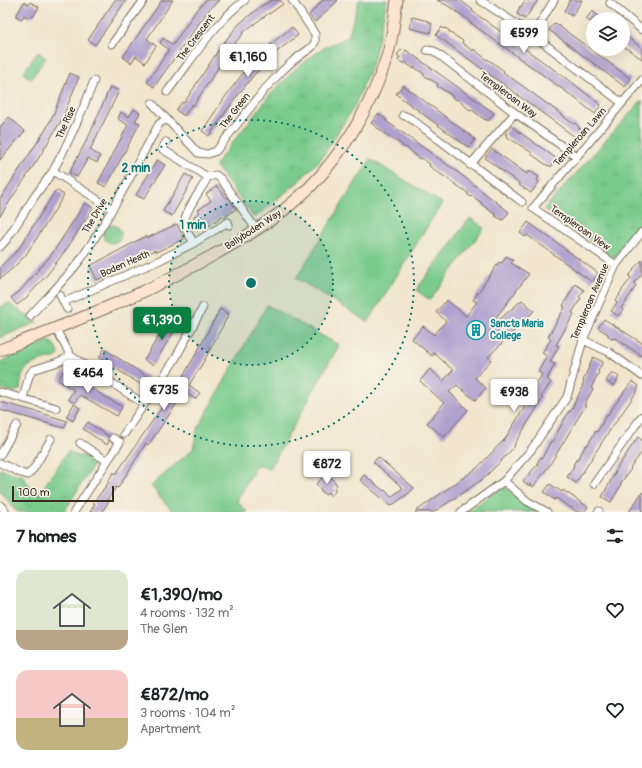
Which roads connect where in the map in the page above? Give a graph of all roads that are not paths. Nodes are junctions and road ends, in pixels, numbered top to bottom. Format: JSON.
{"nodes":[{"id":1,"x":144,"y":0,"type":"edge"},
{"id":2,"x":245,"y":0,"type":"edge"},
{"id":3,"x":397,"y":0,"type":"edge"},
{"id":4,"x":480,"y":0,"type":"edge"},
{"id":5,"x":554,"y":0,"type":"edge"},
{"id":6,"x":296,"y":2,"type":"edge"},
{"id":7,"x":610,"y":2,"type":"dead end"},
{"id":8,"x":642,"y":30,"type":"edge"},
{"id":9,"x":533,"y":36,"type":"junction"},
{"id":10,"x":112,"y":44,"type":"dead end"},
{"id":11,"x":427,"y":50,"type":"dead end"},
{"id":12,"x":94,"y":80,"type":"dead end"},
{"id":13,"x":642,"y":80,"type":"edge"},
{"id":14,"x":168,"y":92,"type":"dead end"},
{"id":15,"x":152,"y":103,"type":"dead end"},
{"id":16,"x":622,"y":103,"type":"junction"},
{"id":17,"x":514,"y":113,"type":"junction"},
{"id":18,"x":403,"y":115,"type":"dead end"},
{"id":19,"x":166,"y":119,"type":"junction"},
{"id":20,"x":166,"y":142,"type":"dead end"},
{"id":21,"x":576,"y":156,"type":"junction"},
{"id":22,"x":470,"y":165,"type":"junction"},
{"id":23,"x":53,"y":172,"type":"junction"},
{"id":24,"x":208,"y":177,"type":"junction"},
{"id":25,"x":522,"y":202,"type":"dead end"},
{"id":26,"x":112,"y":208,"type":"junction"},
{"id":27,"x":533,"y":208,"type":"joint"},
{"id":28,"x":229,"y":225,"type":"dead end"},
{"id":29,"x":256,"y":229,"type":"junction"},
{"id":30,"x":642,"y":232,"type":"edge"},
{"id":31,"x":194,"y":243,"type":"junction"},
{"id":32,"x":0,"y":247,"type":"edge"},
{"id":33,"x":616,"y":265,"type":"junction"},
{"id":34,"x":60,"y":295,"type":"dead end"},
{"id":35,"x":203,"y":307,"type":"dead end"},
{"id":36,"x":30,"y":316,"type":"dead end"},
{"id":37,"x":56,"y":328,"type":"junction"},
{"id":38,"x":583,"y":340,"type":"junction"},
{"id":39,"x":0,"y":350,"type":"edge"},
{"id":40,"x":71,"y":356,"type":"junction"},
{"id":41,"x":642,"y":376,"type":"edge"},
{"id":42,"x":0,"y":392,"type":"edge"},
{"id":43,"x":23,"y":398,"type":"junction"},
{"id":44,"x":144,"y":404,"type":"junction"},
{"id":45,"x":56,"y":408,"type":"dead end"},
{"id":46,"x":642,"y":416,"type":"edge"},
{"id":47,"x":17,"y":425,"type":"dead end"},
{"id":48,"x":124,"y":434,"type":"dead end"},
{"id":49,"x":113,"y":438,"type":"dead end"},
{"id":50,"x":51,"y":439,"type":"dead end"},
{"id":51,"x":80,"y":443,"type":"dead end"},
{"id":52,"x":0,"y":455,"type":"edge"},
{"id":53,"x":107,"y":461,"type":"junction"},
{"id":54,"x":0,"y":463,"type":"edge"},
{"id":55,"x":504,"y":481,"type":"junction"},
{"id":56,"x":594,"y":484,"type":"dead end"},
{"id":57,"x":0,"y":505,"type":"edge"},
{"id":58,"x":6,"y":512,"type":"edge"},
{"id":59,"x":74,"y":512,"type":"edge"},
{"id":60,"x":461,"y":512,"type":"edge"},
{"id":61,"x":547,"y":512,"type":"edge"}],
"edges":[{"from":1,"to":10,"type":"street"},
{"from":2,"to":14,"type":"street","name":"The Crescent"},
{"from":3,"to":29,"type":"main road","name":"Ballyboden Way"},
{"from":4,"to":9,"type":"street"},
{"from":5,"to":9,"type":"street"},
{"from":6,"to":19,"type":"street","name":"The Green"},
{"from":7,"to":8,"type":"street"},
{"from":9,"to":16,"type":"street"},
{"from":11,"to":17,"type":"street","name":"Templeroan Way"},
{"from":12,"to":23,"type":"street","name":"The Rise"},
{"from":13,"to":16,"type":"street","name":"Templeroan Lawn"},
{"from":15,"to":19,"type":"street","name":"The Green"},
{"from":16,"to":21,"type":"street","name":"Templeroan Lawn"},
{"from":17,"to":21,"type":"street","name":"Templeroan Way"},
{"from":17,"to":22,"type":"street"},
{"from":18,"to":22,"type":"street"},
{"from":19,"to":26,"type":"street","name":"The Drive"},
{"from":20,"to":24,"type":"street"},
{"from":21,"to":27,"type":"street","name":"Templeroan Lawn"},
{"from":22,"to":25,"type":"street"},
{"from":23,"to":26,"type":"street"},
{"from":23,"to":32,"type":"street","name":"The Rise"},
{"from":24,"to":29,"type":"street"},
{"from":24,"to":31,"type":"street"},
{"from":26,"to":36,"type":"street","name":"The Drive"},
{"from":27,"to":33,"type":"street","name":"Templeroan View"},
{"from":28,"to":31,"type":"street","name":"Boden Heath"},
{"from":29,"to":37,"type":"main road","name":"Ballyboden Way"},
{"from":30,"to":33,"type":"street","name":"Templeroan Avenue"},
{"from":31,"to":34,"type":"street","name":"Boden Heath"},
{"from":33,"to":38,"type":"street","name":"Templeroan Avenue"},
{"from":35,"to":44,"type":"street"},
{"from":37,"to":39,"type":"main road","name":"Ballyboden Way"},
{"from":37,"to":40,"type":"street"},
{"from":38,"to":41,"type":"street"},
{"from":38,"to":55,"type":"street","name":"Templeroan Avenue"},
{"from":40,"to":43,"type":"street"},
{"from":40,"to":44,"type":"street"},
{"from":42,"to":43,"type":"street"},
{"from":43,"to":45,"type":"street"},
{"from":44,"to":48,"type":"street"},
{"from":46,"to":56,"type":"street"},
{"from":47,"to":52,"type":"street"},
{"from":49,"to":53,"type":"street"},
{"from":50,"to":54,"type":"street"},
{"from":51,"to":53,"type":"street"},
{"from":53,"to":59,"type":"street"},
{"from":55,"to":60,"type":"street","name":"Templeroan Avenue"},
{"from":55,"to":61,"type":"street"},
{"from":57,"to":58,"type":"street"}]}
